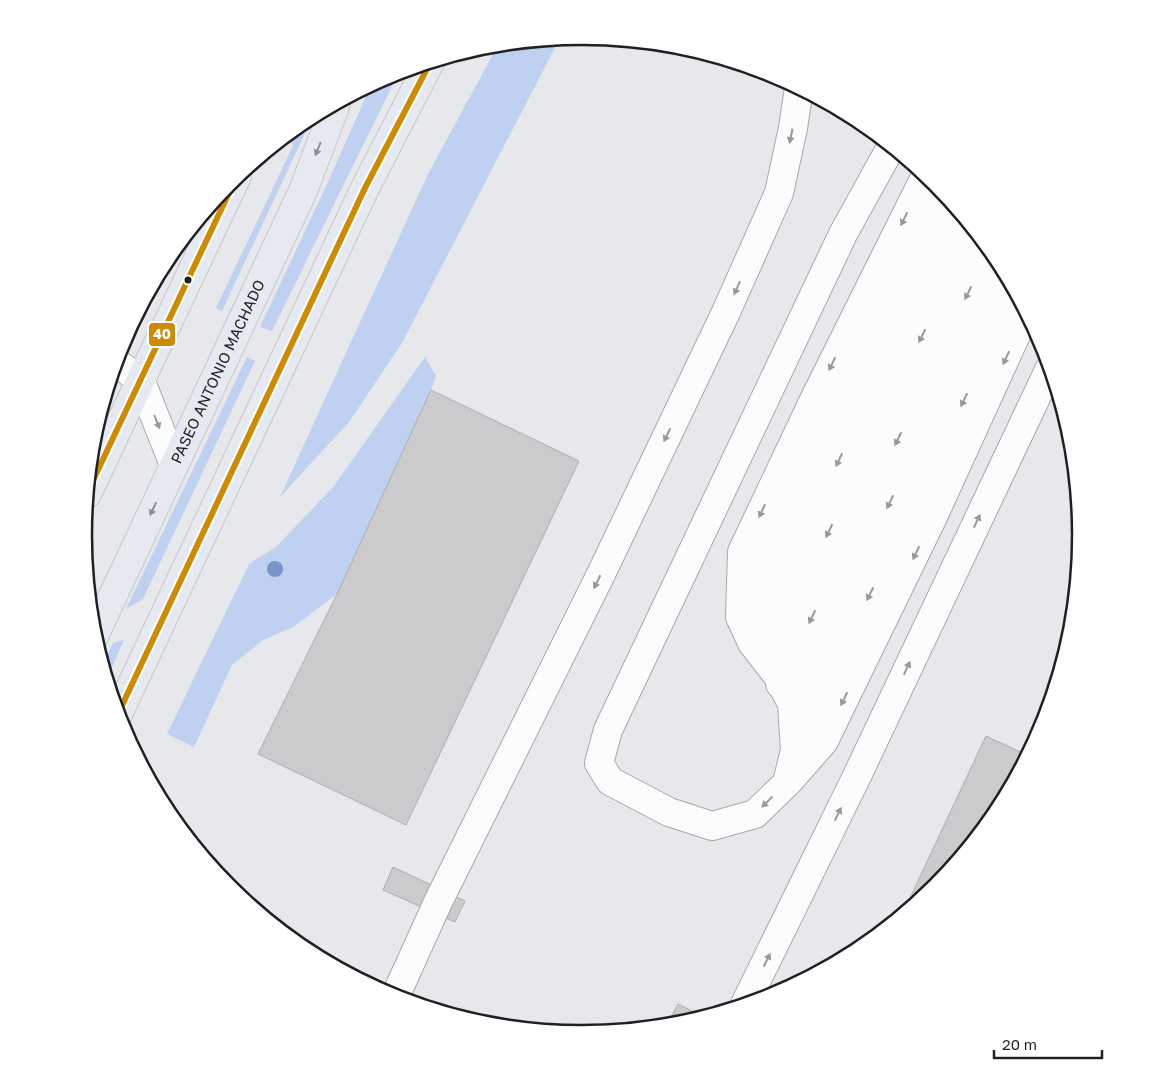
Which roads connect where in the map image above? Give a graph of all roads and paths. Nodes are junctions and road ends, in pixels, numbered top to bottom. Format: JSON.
{"nodes":[{"id":1,"x":426,"y":71,"type":"edge"},
{"id":2,"x":802,"y":98,"type":"edge"},
{"id":3,"x":332,"y":114,"type":"edge"},
{"id":4,"x":888,"y":153,"type":"edge"},
{"id":5,"x":922,"y":183,"type":"edge"},
{"id":6,"x":226,"y":200,"type":"edge"},
{"id":7,"x":941,"y":203,"type":"edge"},
{"id":8,"x":955,"y":218,"type":"edge"},
{"id":9,"x":970,"y":236,"type":"edge"},
{"id":10,"x":985,"y":257,"type":"edge"},
{"id":11,"x":998,"y":278,"type":"edge"},
{"id":12,"x":1012,"y":302,"type":"edge"},
{"id":13,"x":1022,"y":321,"type":"edge"},
{"id":14,"x":122,"y":367,"type":"edge"},
{"id":15,"x":1046,"y":377,"type":"edge"},
{"id":16,"x":140,"y":379,"type":"junction"},
{"id":17,"x":174,"y":465,"type":"junction"},
{"id":18,"x":96,"y":475,"type":"edge"},
{"id":19,"x":740,"y":615,"type":"junction"},
{"id":20,"x":100,"y":624,"type":"edge"},
{"id":21,"x":773,"y":673,"type":"junction"},
{"id":22,"x":122,"y":705,"type":"edge"},
{"id":23,"x":795,"y":746,"type":"junction"},
{"id":24,"x":787,"y":783,"type":"junction"},
{"id":25,"x":398,"y":990,"type":"edge"},
{"id":26,"x":749,"y":996,"type":"edge"}],
"edges":[{"from":1,"to":22,"type":"main road"},
{"from":2,"to":25,"type":"street","one_way":true},
{"from":3,"to":17,"type":"main road","name":"PASEO ANTONIO MACHADO","one_way":true},
{"from":24,"to":4,"type":"street","one_way":true},
{"from":5,"to":19,"type":"street","one_way":true},
{"from":6,"to":16,"type":"main road"},
{"from":7,"to":19,"type":"street"},
{"from":8,"to":21,"type":"street","one_way":true},
{"from":9,"to":21,"type":"street","one_way":true},
{"from":10,"to":21,"type":"street","one_way":true},
{"from":11,"to":21,"type":"street","one_way":true},
{"from":12,"to":23,"type":"street","one_way":true},
{"from":13,"to":24,"type":"street","one_way":true},
{"from":14,"to":16,"type":"street"},
{"from":26,"to":15,"type":"street","one_way":true},
{"from":16,"to":17,"type":"street","one_way":true},
{"from":16,"to":18,"type":"main road"},
{"from":17,"to":20,"type":"main road","name":"PASEO ANTONIO MACHADO","one_way":true},
{"from":19,"to":21,"type":"street"},
{"from":21,"to":23,"type":"street"},
{"from":23,"to":24,"type":"street"}]}
